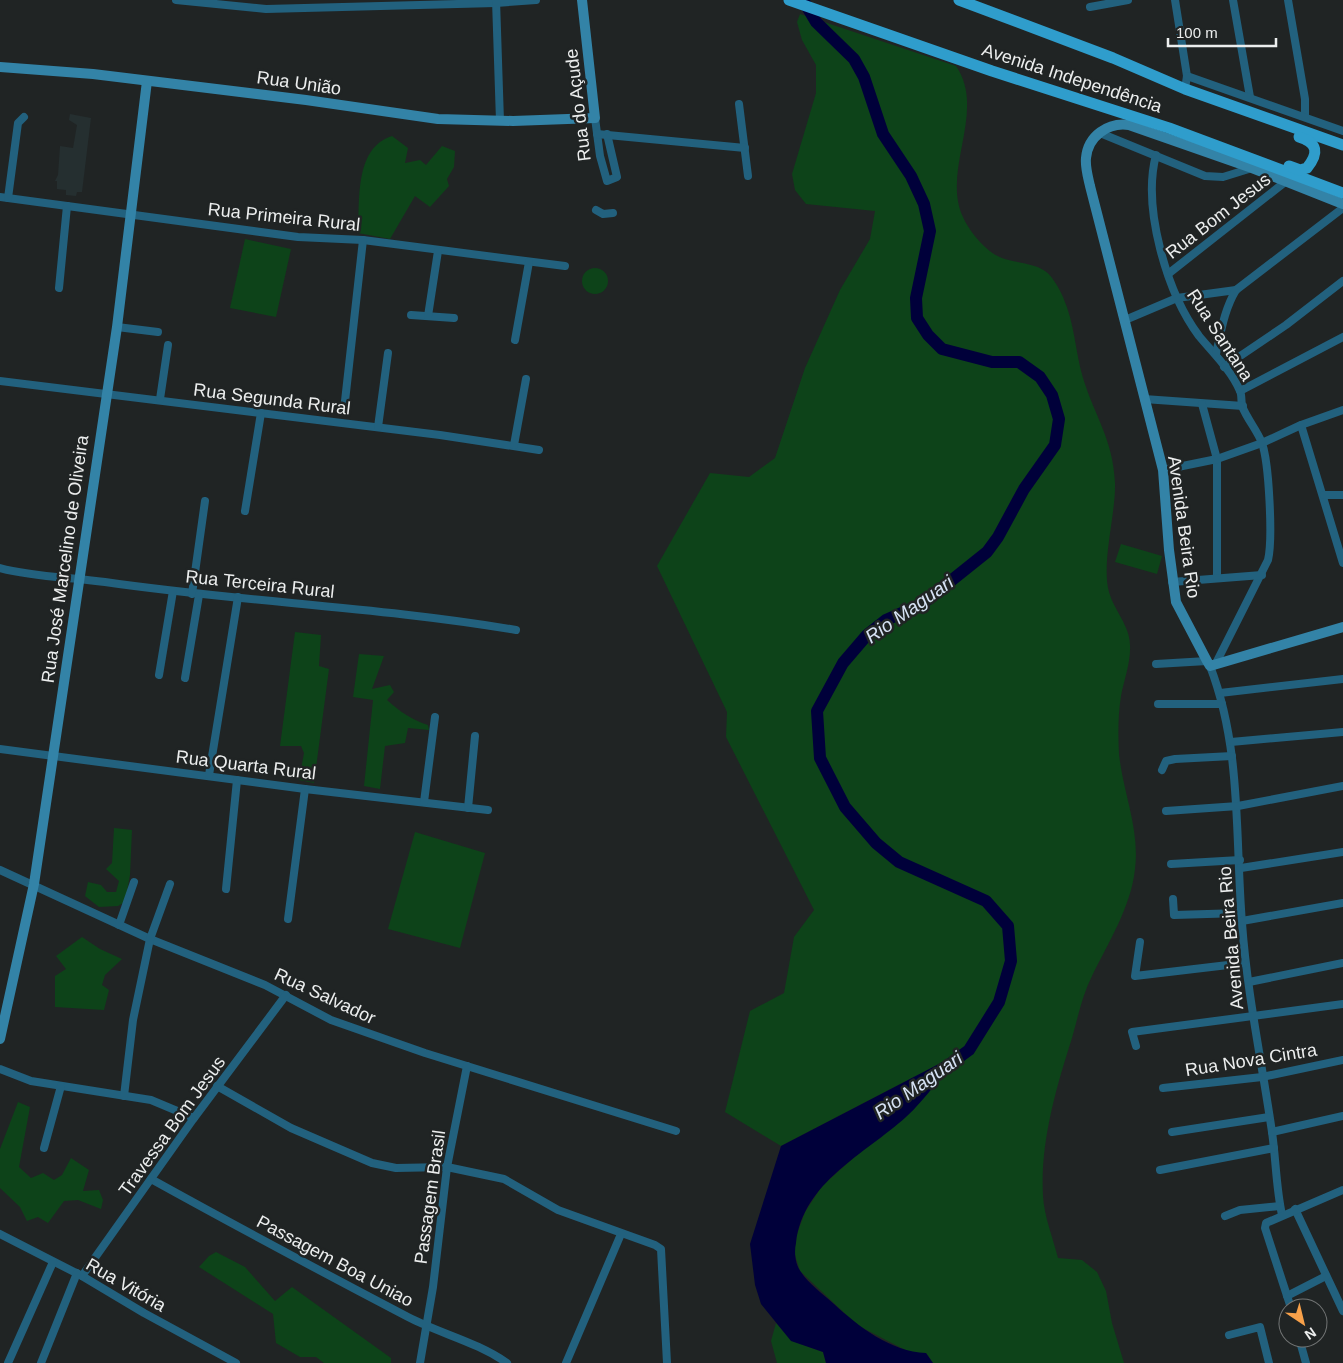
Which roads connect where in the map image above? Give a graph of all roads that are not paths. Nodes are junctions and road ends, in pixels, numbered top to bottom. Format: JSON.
{"nodes":[{"id":1,"x":176,"y":0,"type":"edge"},
{"id":2,"x":265,"y":0,"type":"edge"},
{"id":3,"x":536,"y":0,"type":"edge"},
{"id":4,"x":582,"y":0,"type":"edge"},
{"id":5,"x":789,"y":0,"type":"edge"},
{"id":6,"x":959,"y":0,"type":"edge"},
{"id":7,"x":1128,"y":0,"type":"edge"},
{"id":8,"x":1175,"y":0,"type":"edge"},
{"id":9,"x":1233,"y":0,"type":"edge"},
{"id":10,"x":1288,"y":0,"type":"edge"},
{"id":11,"x":496,"y":2,"type":"edge"},
{"id":12,"x":1090,"y":7,"type":"dead end"},
{"id":13,"x":266,"y":9,"type":"junction"},
{"id":14,"x":0,"y":67,"type":"edge"},
{"id":15,"x":1186,"y":76,"type":"junction"},
{"id":16,"x":147,"y":81,"type":"junction"},
{"id":17,"x":1185,"y":90,"type":"junction"},
{"id":18,"x":1250,"y":97,"type":"junction"},
{"id":19,"x":1214,"y":100,"type":"junction"},
{"id":20,"x":739,"y":104,"type":"dead end"},
{"id":21,"x":1305,"y":116,"type":"junction"},
{"id":22,"x":24,"y":117,"type":"dead end"},
{"id":23,"x":594,"y":118,"type":"junction"},
{"id":24,"x":500,"y":121,"type":"junction"},
{"id":25,"x":1343,"y":131,"type":"edge"},
{"id":26,"x":1168,"y":132,"type":"junction"},
{"id":27,"x":1100,"y":133,"type":"junction"},
{"id":28,"x":597,"y":134,"type":"junction"},
{"id":29,"x":607,"y":134,"type":"junction"},
{"id":30,"x":1202,"y":140,"type":"junction"},
{"id":31,"x":1343,"y":145,"type":"edge"},
{"id":32,"x":745,"y":148,"type":"junction"},
{"id":33,"x":1156,"y":156,"type":"junction"},
{"id":34,"x":1252,"y":168,"type":"junction"},
{"id":35,"x":748,"y":176,"type":"dead end"},
{"id":36,"x":1285,"y":182,"type":"junction"},
{"id":37,"x":1343,"y":193,"type":"edge"},
{"id":38,"x":4,"y":198,"type":"edge"},
{"id":39,"x":67,"y":206,"type":"junction"},
{"id":40,"x":1343,"y":206,"type":"edge"},
{"id":41,"x":596,"y":210,"type":"dead end"},
{"id":42,"x":613,"y":212,"type":"dead end"},
{"id":43,"x":130,"y":214,"type":"junction"},
{"id":44,"x":364,"y":240,"type":"junction"},
{"id":45,"x":438,"y":251,"type":"junction"},
{"id":46,"x":529,"y":262,"type":"junction"},
{"id":47,"x":565,"y":266,"type":"dead end"},
{"id":48,"x":1168,"y":274,"type":"junction"},
{"id":49,"x":1343,"y":281,"type":"edge"},
{"id":50,"x":59,"y":288,"type":"dead end"},
{"id":51,"x":1236,"y":290,"type":"junction"},
{"id":52,"x":1178,"y":298,"type":"junction"},
{"id":53,"x":411,"y":315,"type":"dead end"},
{"id":54,"x":428,"y":316,"type":"junction"},
{"id":55,"x":454,"y":318,"type":"dead end"},
{"id":56,"x":1125,"y":320,"type":"junction"},
{"id":57,"x":115,"y":330,"type":"junction"},
{"id":58,"x":158,"y":332,"type":"dead end"},
{"id":59,"x":1343,"y":338,"type":"edge"},
{"id":60,"x":515,"y":340,"type":"dead end"},
{"id":61,"x":168,"y":345,"type":"dead end"},
{"id":62,"x":388,"y":353,"type":"dead end"},
{"id":63,"x":1216,"y":354,"type":"junction"},
{"id":64,"x":1224,"y":367,"type":"junction"},
{"id":65,"x":526,"y":379,"type":"dead end"},
{"id":66,"x":0,"y":381,"type":"edge"},
{"id":67,"x":1240,"y":391,"type":"junction"},
{"id":68,"x":105,"y":394,"type":"junction"},
{"id":69,"x":160,"y":399,"type":"junction"},
{"id":70,"x":1144,"y":399,"type":"junction"},
{"id":71,"x":1202,"y":404,"type":"junction"},
{"id":72,"x":1243,"y":406,"type":"junction"},
{"id":73,"x":344,"y":410,"type":"dead end"},
{"id":74,"x":1342,"y":410,"type":"edge"},
{"id":75,"x":261,"y":413,"type":"junction"},
{"id":76,"x":1343,"y":420,"type":"edge"},
{"id":77,"x":1301,"y":425,"type":"junction"},
{"id":78,"x":378,"y":427,"type":"junction"},
{"id":79,"x":1262,"y":444,"type":"junction"},
{"id":80,"x":515,"y":448,"type":"junction"},
{"id":81,"x":539,"y":450,"type":"dead end"},
{"id":82,"x":1217,"y":459,"type":"junction"},
{"id":83,"x":1163,"y":470,"type":"junction"},
{"id":84,"x":1343,"y":495,"type":"edge"},
{"id":85,"x":1324,"y":496,"type":"junction"},
{"id":86,"x":205,"y":501,"type":"dead end"},
{"id":87,"x":245,"y":510,"type":"dead end"},
{"id":88,"x":1343,"y":563,"type":"edge"},
{"id":89,"x":0,"y":568,"type":"edge"},
{"id":90,"x":1262,"y":575,"type":"junction"},
{"id":91,"x":79,"y":578,"type":"junction"},
{"id":92,"x":1217,"y":578,"type":"junction"},
{"id":93,"x":1172,"y":582,"type":"junction"},
{"id":94,"x":172,"y":591,"type":"junction"},
{"id":95,"x":196,"y":594,"type":"junction"},
{"id":96,"x":238,"y":597,"type":"junction"},
{"id":97,"x":1343,"y":627,"type":"edge"},
{"id":98,"x":516,"y":630,"type":"dead end"},
{"id":99,"x":1156,"y":664,"type":"dead end"},
{"id":100,"x":1210,"y":664,"type":"junction"},
{"id":101,"x":159,"y":675,"type":"dead end"},
{"id":102,"x":185,"y":678,"type":"dead end"},
{"id":103,"x":1343,"y":679,"type":"edge"},
{"id":104,"x":1220,"y":693,"type":"junction"},
{"id":105,"x":1158,"y":704,"type":"dead end"},
{"id":106,"x":1222,"y":704,"type":"junction"},
{"id":107,"x":435,"y":717,"type":"dead end"},
{"id":108,"x":1343,"y":732,"type":"edge"},
{"id":109,"x":476,"y":736,"type":"dead end"},
{"id":110,"x":1232,"y":742,"type":"junction"},
{"id":111,"x":0,"y":748,"type":"edge"},
{"id":112,"x":53,"y":755,"type":"junction"},
{"id":113,"x":1232,"y":756,"type":"junction"},
{"id":114,"x":1162,"y":770,"type":"dead end"},
{"id":115,"x":209,"y":775,"type":"junction"},
{"id":116,"x":237,"y":780,"type":"junction"},
{"id":117,"x":1343,"y":786,"type":"edge"},
{"id":118,"x":305,"y":789,"type":"junction"},
{"id":119,"x":424,"y":802,"type":"junction"},
{"id":120,"x":1238,"y":806,"type":"junction"},
{"id":121,"x":468,"y":808,"type":"junction"},
{"id":122,"x":488,"y":810,"type":"dead end"},
{"id":123,"x":1166,"y":811,"type":"dead end"},
{"id":124,"x":1343,"y":852,"type":"edge"},
{"id":125,"x":1171,"y":864,"type":"dead end"},
{"id":126,"x":1240,"y":864,"type":"junction"},
{"id":127,"x":0,"y":870,"type":"edge"},
{"id":128,"x":134,"y":882,"type":"dead end"},
{"id":129,"x":34,"y":884,"type":"junction"},
{"id":130,"x":170,"y":884,"type":"dead end"},
{"id":131,"x":226,"y":889,"type":"dead end"},
{"id":132,"x":1174,"y":899,"type":"dead end"},
{"id":133,"x":1343,"y":903,"type":"edge"},
{"id":134,"x":1242,"y":917,"type":"junction"},
{"id":135,"x":288,"y":919,"type":"dead end"},
{"id":136,"x":119,"y":925,"type":"junction"},
{"id":137,"x":150,"y":939,"type":"junction"},
{"id":138,"x":1140,"y":942,"type":"dead end"},
{"id":139,"x":1245,"y":963,"type":"junction"},
{"id":140,"x":1343,"y":964,"type":"edge"},
{"id":141,"x":1249,"y":982,"type":"junction"},
{"id":142,"x":286,"y":995,"type":"junction"},
{"id":143,"x":1343,"y":1004,"type":"edge"},
{"id":144,"x":1254,"y":1015,"type":"junction"},
{"id":145,"x":0,"y":1039,"type":"edge"},
{"id":146,"x":1136,"y":1046,"type":"dead end"},
{"id":147,"x":1343,"y":1060,"type":"edge"},
{"id":148,"x":467,"y":1066,"type":"junction"},
{"id":149,"x":0,"y":1069,"type":"edge"},
{"id":150,"x":1262,"y":1076,"type":"junction"},
{"id":151,"x":61,"y":1086,"type":"junction"},
{"id":152,"x":218,"y":1086,"type":"junction"},
{"id":153,"x":1163,"y":1088,"type":"dead end"},
{"id":154,"x":124,"y":1096,"type":"junction"},
{"id":155,"x":1343,"y":1116,"type":"edge"},
{"id":156,"x":1269,"y":1117,"type":"junction"},
{"id":157,"x":194,"y":1118,"type":"junction"},
{"id":158,"x":676,"y":1131,"type":"dead end"},
{"id":159,"x":1172,"y":1132,"type":"dead end"},
{"id":160,"x":1272,"y":1132,"type":"junction"},
{"id":161,"x":44,"y":1148,"type":"dead end"},
{"id":162,"x":1274,"y":1148,"type":"junction"},
{"id":163,"x":447,"y":1167,"type":"junction"},
{"id":164,"x":1160,"y":1170,"type":"dead end"},
{"id":165,"x":151,"y":1179,"type":"junction"},
{"id":166,"x":1343,"y":1190,"type":"edge"},
{"id":167,"x":1280,"y":1206,"type":"junction"},
{"id":168,"x":1295,"y":1209,"type":"junction"},
{"id":169,"x":1282,"y":1215,"type":"junction"},
{"id":170,"x":1225,"y":1216,"type":"dead end"},
{"id":171,"x":0,"y":1234,"type":"edge"},
{"id":172,"x":621,"y":1234,"type":"junction"},
{"id":173,"x":53,"y":1262,"type":"junction"},
{"id":174,"x":80,"y":1275,"type":"junction"},
{"id":175,"x":1326,"y":1276,"type":"junction"},
{"id":176,"x":1287,"y":1296,"type":"joint"},
{"id":177,"x":1343,"y":1310,"type":"edge"},
{"id":178,"x":425,"y":1326,"type":"junction"},
{"id":179,"x":1229,"y":1335,"type":"dead end"},
{"id":180,"x":1302,"y":1348,"type":"edge"},
{"id":181,"x":8,"y":1363,"type":"edge"},
{"id":182,"x":41,"y":1363,"type":"edge"},
{"id":183,"x":236,"y":1363,"type":"edge"},
{"id":184,"x":420,"y":1363,"type":"edge"},
{"id":185,"x":507,"y":1363,"type":"edge"},
{"id":186,"x":566,"y":1363,"type":"edge"},
{"id":187,"x":667,"y":1363,"type":"edge"},
{"id":188,"x":1269,"y":1363,"type":"edge"},
{"id":189,"x":1306,"y":1363,"type":"edge"}],
"edges":[{"from":1,"to":13,"type":"street"},
{"from":2,"to":13,"type":"street"},
{"from":3,"to":11,"type":"street"},
{"from":4,"to":23,"type":"street","name":"Rua do Açude"},
{"from":5,"to":26,"type":"main road","name":"Avenida Independência"},
{"from":6,"to":17,"type":"main road","name":"Avenida Independência"},
{"from":7,"to":12,"type":"street"},
{"from":8,"to":15,"type":"street"},
{"from":9,"to":18,"type":"street"},
{"from":10,"to":21,"type":"street"},
{"from":11,"to":13,"type":"street"},
{"from":11,"to":24,"type":"street"},
{"from":14,"to":16,"type":"street","name":"Rua União"},
{"from":15,"to":17,"type":"street"},
{"from":15,"to":18,"type":"street"},
{"from":16,"to":24,"type":"street","name":"Rua União"},
{"from":16,"to":43,"type":"street","name":"Rua José Marcelino de Oliveira"},
{"from":17,"to":19,"type":"main road","name":"Avenida Independência"},
{"from":18,"to":21,"type":"street"},
{"from":19,"to":30,"type":"main road"},
{"from":19,"to":31,"type":"main road","name":"Avenida Independência"},
{"from":20,"to":32,"type":"street"},
{"from":21,"to":25,"type":"street"},
{"from":22,"to":38,"type":"street"},
{"from":23,"to":24,"type":"street","name":"Rua União"},
{"from":23,"to":28,"type":"street","name":"Rua do Açude"},
{"from":26,"to":27,"type":"street"},
{"from":26,"to":30,"type":"main road","name":"Avenida Independência"},
{"from":26,"to":34,"type":"street"},
{"from":27,"to":33,"type":"street"},
{"from":27,"to":56,"type":"street","name":"Avenida Beira Rio"},
{"from":28,"to":29,"type":"street"},
{"from":28,"to":29,"type":"street","name":"Rua do Açude"},
{"from":29,"to":32,"type":"street"},
{"from":30,"to":37,"type":"main road","name":"Avenida Independência"},
{"from":32,"to":35,"type":"street"},
{"from":33,"to":34,"type":"street"},
{"from":33,"to":48,"type":"street","name":"Rua Santana"},
{"from":34,"to":36,"type":"street"},
{"from":36,"to":40,"type":"street"},
{"from":36,"to":48,"type":"street","name":"Rua Bom Jesus"},
{"from":38,"to":39,"type":"street","name":"Rua Primeira Rural"},
{"from":39,"to":43,"type":"street","name":"Rua Primeira Rural"},
{"from":39,"to":50,"type":"street"},
{"from":40,"to":51,"type":"street"},
{"from":41,"to":42,"type":"street"},
{"from":43,"to":44,"type":"street","name":"Rua Primeira Rural"},
{"from":43,"to":57,"type":"street","name":"Rua José Marcelino de Oliveira"},
{"from":44,"to":45,"type":"street","name":"Rua Primeira Rural"},
{"from":44,"to":73,"type":"street"},
{"from":45,"to":46,"type":"street","name":"Rua Primeira Rural"},
{"from":45,"to":54,"type":"street"},
{"from":46,"to":47,"type":"street","name":"Rua Primeira Rural"},
{"from":46,"to":60,"type":"street"},
{"from":48,"to":52,"type":"street","name":"Rua Santana"},
{"from":49,"to":64,"type":"street"},
{"from":51,"to":52,"type":"street"},
{"from":51,"to":63,"type":"street"},
{"from":52,"to":56,"type":"street"},
{"from":52,"to":63,"type":"street","name":"Rua Santana"},
{"from":53,"to":54,"type":"street"},
{"from":54,"to":55,"type":"street"},
{"from":56,"to":70,"type":"street","name":"Avenida Beira Rio"},
{"from":57,"to":58,"type":"street"},
{"from":57,"to":68,"type":"street","name":"Rua José Marcelino de Oliveira"},
{"from":59,"to":67,"type":"street"},
{"from":61,"to":69,"type":"street"},
{"from":62,"to":78,"type":"street"},
{"from":63,"to":64,"type":"street","name":"Rua Santana"},
{"from":64,"to":67,"type":"street","name":"Rua Santana"},
{"from":65,"to":80,"type":"street"},
{"from":66,"to":68,"type":"street","name":"Rua Segunda Rural"},
{"from":67,"to":72,"type":"street","name":"Rua Santana"},
{"from":68,"to":69,"type":"street","name":"Rua Segunda Rural"},
{"from":68,"to":91,"type":"street","name":"Rua José Marcelino de Oliveira"},
{"from":69,"to":75,"type":"street","name":"Rua Segunda Rural"},
{"from":70,"to":71,"type":"street"},
{"from":70,"to":83,"type":"street","name":"Avenida Beira Rio"},
{"from":71,"to":72,"type":"street"},
{"from":71,"to":82,"type":"street"},
{"from":72,"to":79,"type":"street","name":"Rua Santana"},
{"from":74,"to":76,"type":"street"},
{"from":74,"to":77,"type":"street"},
{"from":75,"to":78,"type":"street","name":"Rua Segunda Rural"},
{"from":75,"to":87,"type":"street"},
{"from":77,"to":79,"type":"street"},
{"from":77,"to":85,"type":"street"},
{"from":78,"to":80,"type":"street","name":"Rua Segunda Rural"},
{"from":79,"to":82,"type":"street"},
{"from":79,"to":90,"type":"street","name":"Rua Santana"},
{"from":80,"to":81,"type":"street","name":"Rua Segunda Rural"},
{"from":82,"to":83,"type":"street"},
{"from":82,"to":92,"type":"street"},
{"from":83,"to":93,"type":"street","name":"Avenida Beira Rio"},
{"from":84,"to":85,"type":"street"},
{"from":85,"to":88,"type":"street"},
{"from":86,"to":95,"type":"street"},
{"from":89,"to":91,"type":"street","name":"Rua Terceira Rural"},
{"from":90,"to":92,"type":"street"},
{"from":90,"to":100,"type":"street","name":"Rua Santana"},
{"from":91,"to":94,"type":"street","name":"Rua Terceira Rural"},
{"from":91,"to":112,"type":"street","name":"Rua José Marcelino de Oliveira"},
{"from":92,"to":93,"type":"street"},
{"from":93,"to":100,"type":"street","name":"Avenida Beira Rio"},
{"from":94,"to":95,"type":"street","name":"Rua Terceira Rural"},
{"from":94,"to":101,"type":"street"},
{"from":95,"to":96,"type":"street","name":"Rua Terceira Rural"},
{"from":95,"to":102,"type":"street"},
{"from":96,"to":98,"type":"street","name":"Rua Terceira Rural"},
{"from":96,"to":115,"type":"street"},
{"from":97,"to":100,"type":"street"},
{"from":99,"to":100,"type":"street"},
{"from":100,"to":104,"type":"street","name":"Avenida Beira Rio"},
{"from":103,"to":104,"type":"street"},
{"from":104,"to":106,"type":"street","name":"Avenida Beira Rio"},
{"from":105,"to":106,"type":"street"},
{"from":106,"to":110,"type":"street","name":"Avenida Beira Rio"},
{"from":107,"to":119,"type":"street"},
{"from":108,"to":110,"type":"street"},
{"from":109,"to":121,"type":"street"},
{"from":110,"to":113,"type":"street","name":"Avenida Beira Rio"},
{"from":111,"to":112,"type":"street","name":"Rua Quarta Rural"},
{"from":112,"to":115,"type":"street","name":"Rua Quarta Rural"},
{"from":112,"to":129,"type":"street","name":"Rua José Marcelino de Oliveira"},
{"from":113,"to":114,"type":"street"},
{"from":113,"to":120,"type":"street","name":"Avenida Beira Rio"},
{"from":115,"to":116,"type":"street","name":"Rua Quarta Rural"},
{"from":116,"to":118,"type":"street","name":"Rua Quarta Rural"},
{"from":116,"to":131,"type":"street"},
{"from":117,"to":120,"type":"street"},
{"from":118,"to":119,"type":"street","name":"Rua Quarta Rural"},
{"from":118,"to":135,"type":"street"},
{"from":119,"to":121,"type":"street","name":"Rua Quarta Rural"},
{"from":120,"to":123,"type":"street"},
{"from":120,"to":126,"type":"street","name":"Avenida Beira Rio"},
{"from":121,"to":122,"type":"street","name":"Rua Quarta Rural"},
{"from":124,"to":126,"type":"street"},
{"from":125,"to":126,"type":"street"},
{"from":126,"to":134,"type":"street","name":"Avenida Beira Rio"},
{"from":127,"to":129,"type":"street","name":"Rua Salvador"},
{"from":128,"to":136,"type":"street"},
{"from":129,"to":136,"type":"street","name":"Rua Salvador"},
{"from":129,"to":145,"type":"street","name":"Rua José Marcelino de Oliveira"},
{"from":130,"to":137,"type":"street"},
{"from":132,"to":134,"type":"street"},
{"from":133,"to":134,"type":"street"},
{"from":134,"to":139,"type":"street","name":"Avenida Beira Rio"},
{"from":136,"to":137,"type":"street","name":"Rua Salvador"},
{"from":137,"to":142,"type":"street","name":"Rua Salvador"},
{"from":137,"to":154,"type":"street"},
{"from":138,"to":139,"type":"street"},
{"from":139,"to":141,"type":"street","name":"Avenida Beira Rio"},
{"from":140,"to":141,"type":"street"},
{"from":141,"to":144,"type":"street","name":"Avenida Beira Rio"},
{"from":142,"to":148,"type":"street","name":"Rua Salvador"},
{"from":142,"to":152,"type":"street","name":"Travessa Bom Jesus"},
{"from":143,"to":144,"type":"street"},
{"from":144,"to":146,"type":"street"},
{"from":144,"to":150,"type":"street","name":"Avenida Beira Rio"},
{"from":147,"to":150,"type":"street","name":"Rua Nova Cintra"},
{"from":148,"to":158,"type":"street","name":"Rua Salvador"},
{"from":148,"to":163,"type":"street","name":"Passagem Brasil"},
{"from":149,"to":151,"type":"street"},
{"from":150,"to":153,"type":"street","name":"Rua Nova Cintra"},
{"from":150,"to":156,"type":"street","name":"Avenida Beira Rio"},
{"from":151,"to":154,"type":"street"},
{"from":151,"to":161,"type":"street"},
{"from":152,"to":157,"type":"street","name":"Travessa Bom Jesus"},
{"from":152,"to":163,"type":"street"},
{"from":154,"to":157,"type":"street"},
{"from":155,"to":160,"type":"street"},
{"from":156,"to":159,"type":"street"},
{"from":156,"to":160,"type":"street","name":"Avenida Beira Rio"},
{"from":157,"to":165,"type":"street","name":"Travessa Bom Jesus"},
{"from":160,"to":162,"type":"street","name":"Avenida Beira Rio"},
{"from":162,"to":164,"type":"street"},
{"from":162,"to":167,"type":"street","name":"Avenida Beira Rio"},
{"from":163,"to":172,"type":"street"},
{"from":163,"to":178,"type":"street","name":"Passagem Brasil"},
{"from":165,"to":174,"type":"street","name":"Travessa Bom Jesus"},
{"from":165,"to":178,"type":"street","name":"Passagem Boa Uniao"},
{"from":166,"to":168,"type":"street"},
{"from":167,"to":169,"type":"street","name":"Avenida Beira Rio"},
{"from":167,"to":170,"type":"street"},
{"from":168,"to":169,"type":"street"},
{"from":168,"to":175,"type":"street"},
{"from":169,"to":176,"type":"street"},
{"from":171,"to":173,"type":"street","name":"Rua Vitória"},
{"from":172,"to":186,"type":"street"},
{"from":172,"to":187,"type":"street"},
{"from":173,"to":174,"type":"street","name":"Rua Vitória"},
{"from":173,"to":181,"type":"street"},
{"from":174,"to":182,"type":"street","name":"Travessa Bom Jesus"},
{"from":174,"to":183,"type":"street","name":"Rua Vitória"},
{"from":175,"to":176,"type":"street"},
{"from":175,"to":177,"type":"street"},
{"from":178,"to":184,"type":"street","name":"Passagem Brasil"},
{"from":178,"to":185,"type":"street","name":"Passagem Boa Uniao"},
{"from":179,"to":188,"type":"street"},
{"from":180,"to":189,"type":"street"}]}
